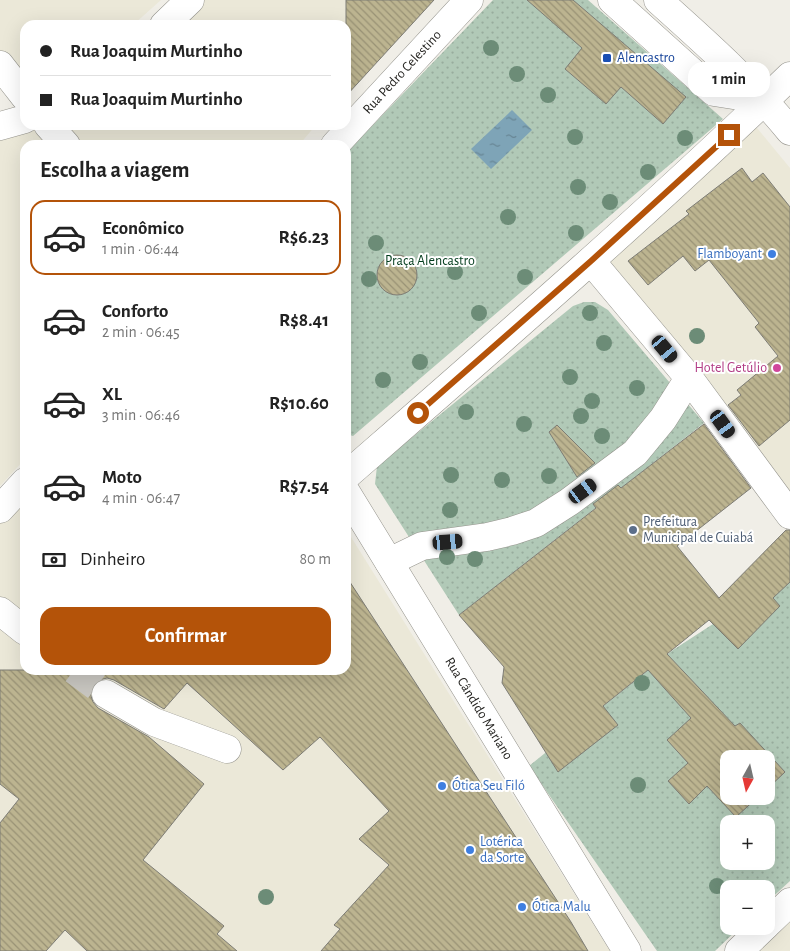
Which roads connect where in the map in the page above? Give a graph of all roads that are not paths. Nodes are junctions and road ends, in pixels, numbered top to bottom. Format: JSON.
{"nodes":[{"id":1,"x":190,"y":0,"type":"edge"},
{"id":2,"x":469,"y":0,"type":"edge"},
{"id":3,"x":612,"y":0,"type":"edge"},
{"id":4,"x":658,"y":0,"type":"edge"},
{"id":5,"x":169,"y":20,"type":"edge"},
{"id":6,"x":0,"y":65,"type":"edge"},
{"id":7,"x":790,"y":76,"type":"edge"},
{"id":8,"x":20,"y":90,"type":"edge"},
{"id":9,"x":765,"y":100,"type":"junction"},
{"id":10,"x":20,"y":120,"type":"edge"},
{"id":11,"x":0,"y":126,"type":"edge"},
{"id":12,"x":351,"y":128,"type":"edge"},
{"id":13,"x":52,"y":130,"type":"edge"},
{"id":14,"x":349,"y":130,"type":"edge"},
{"id":15,"x":790,"y":131,"type":"edge"},
{"id":16,"x":62,"y":140,"type":"edge"},
{"id":17,"x":340,"y":140,"type":"edge"},
{"id":18,"x":591,"y":261,"type":"junction"},
{"id":19,"x":689,"y":378,"type":"junction"},
{"id":20,"x":351,"y":472,"type":"edge"},
{"id":21,"x":20,"y":487,"type":"edge"},
{"id":22,"x":351,"y":500,"type":"edge"},
{"id":23,"x":0,"y":509,"type":"edge"},
{"id":24,"x":790,"y":515,"type":"edge"},
{"id":25,"x":388,"y":562,"type":"junction"},
{"id":26,"x":0,"y":611,"type":"edge"},
{"id":27,"x":20,"y":628,"type":"edge"},
{"id":28,"x":106,"y":694,"type":"tunnel mouth"},
{"id":29,"x":227,"y":749,"type":"dead end"},
{"id":30,"x":790,"y":902,"type":"edge"},
{"id":31,"x":775,"y":917,"type":"edge"},
{"id":32,"x":756,"y":935,"type":"edge"},
{"id":33,"x":627,"y":951,"type":"edge"},
{"id":34,"x":739,"y":951,"type":"edge"}],
"edges":[{"from":1,"to":5,"type":"street"},
{"from":2,"to":12,"type":"street","name":"Rua Pedro Celestino"},
{"from":3,"to":9,"type":"street"},
{"from":4,"to":9,"type":"street"},
{"from":6,"to":8,"type":"street"},
{"from":7,"to":9,"type":"street"},
{"from":9,"to":15,"type":"street"},
{"from":9,"to":18,"type":"street"},
{"from":10,"to":11,"type":"street"},
{"from":13,"to":16,"type":"street"},
{"from":14,"to":17,"type":"street","name":"Rua Pedro Celestino"},
{"from":18,"to":19,"type":"street"},
{"from":18,"to":20,"type":"street"},
{"from":19,"to":24,"type":"street"},
{"from":19,"to":25,"type":"street"},
{"from":21,"to":23,"type":"street"},
{"from":22,"to":25,"type":"street","name":"Rua Cândido Mariano"},
{"from":25,"to":33,"type":"street","name":"Rua Cândido Mariano"},
{"from":26,"to":27,"type":"street"},
{"from":28,"to":29,"type":"street"},
{"from":30,"to":31,"type":"street"},
{"from":32,"to":34,"type":"street"}]}
